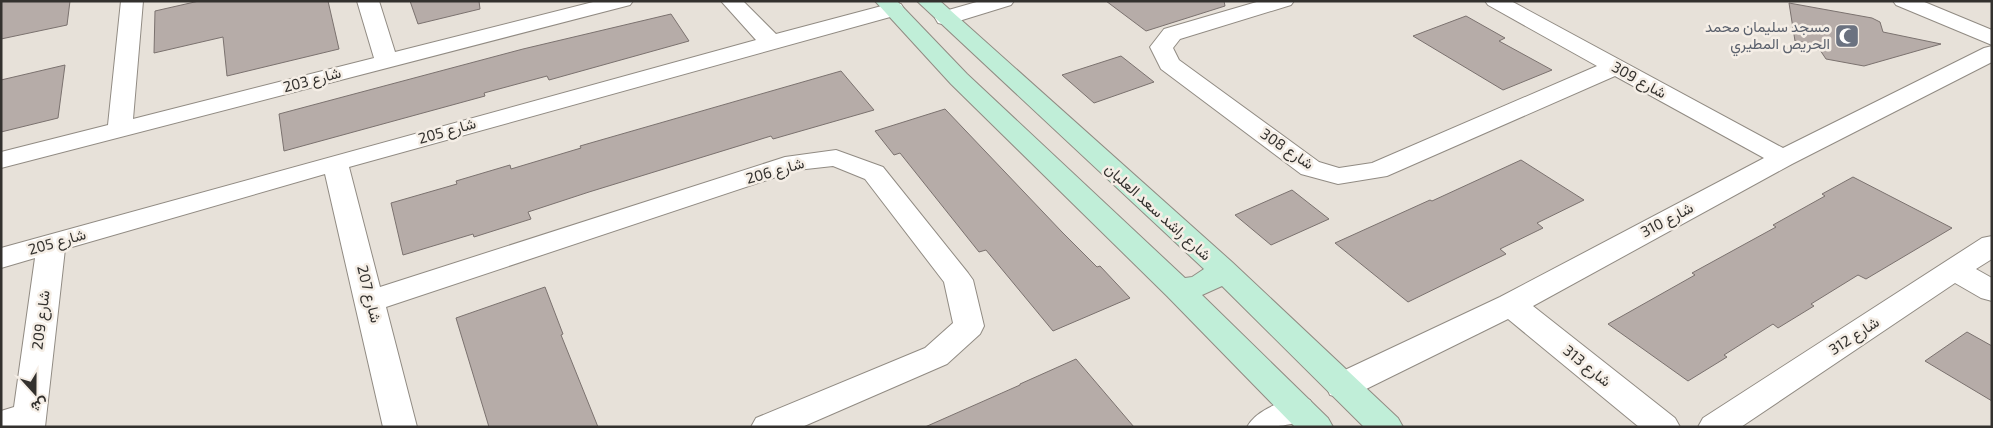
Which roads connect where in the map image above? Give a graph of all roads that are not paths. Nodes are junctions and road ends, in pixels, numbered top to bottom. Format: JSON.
{"nodes":[{"id":1,"x":132,"y":1,"type":"edge"},
{"id":2,"x":368,"y":1,"type":"edge"},
{"id":3,"x":623,"y":1,"type":"edge"},
{"id":4,"x":731,"y":1,"type":"edge"},
{"id":5,"x":1004,"y":1,"type":"edge"},
{"id":6,"x":1284,"y":1,"type":"edge"},
{"id":7,"x":1495,"y":1,"type":"edge"},
{"id":8,"x":1903,"y":1,"type":"edge"},
{"id":9,"x":889,"y":5,"type":"edge"},
{"id":10,"x":937,"y":10,"type":"edge"},
{"id":11,"x":1992,"y":38,"type":"edge"},
{"id":12,"x":770,"y":41,"type":"junction"},
{"id":13,"x":1992,"y":53,"type":"edge"},
{"id":14,"x":386,"y":61,"type":"junction"},
{"id":15,"x":1616,"y":67,"type":"junction"},
{"id":16,"x":1000,"y":69,"type":"junction"},
{"id":17,"x":959,"y":79,"type":"junction"},
{"id":18,"x":120,"y":130,"type":"junction"},
{"id":19,"x":1783,"y":158,"type":"junction"},
{"id":20,"x":1,"y":160,"type":"edge"},
{"id":21,"x":335,"y":163,"type":"junction"},
{"id":22,"x":51,"y":244,"type":"junction"},
{"id":23,"x":1992,"y":245,"type":"edge"},
{"id":24,"x":1,"y":258,"type":"edge"},
{"id":25,"x":1222,"y":269,"type":"junction"},
{"id":26,"x":1955,"y":270,"type":"junction"},
{"id":27,"x":1178,"y":289,"type":"junction"},
{"id":28,"x":1992,"y":291,"type":"edge"},
{"id":29,"x":371,"y":301,"type":"junction"},
{"id":30,"x":1510,"y":305,"type":"junction"},
{"id":31,"x":1342,"y":386,"type":"junction"},
{"id":32,"x":1307,"y":418,"type":"edge"},
{"id":33,"x":19,"y":422,"type":"edge"},
{"id":34,"x":400,"y":427,"type":"edge"},
{"id":35,"x":768,"y":427,"type":"edge"},
{"id":36,"x":1264,"y":427,"type":"edge"},
{"id":37,"x":1386,"y":427,"type":"edge"},
{"id":38,"x":1664,"y":427,"type":"edge"},
{"id":39,"x":1715,"y":427,"type":"edge"}],
"edges":[{"from":1,"to":18,"type":"street"},
{"from":2,"to":14,"type":"street"},
{"from":3,"to":14,"type":"street","name":"شارع 203"},
{"from":4,"to":12,"type":"street"},
{"from":5,"to":10,"type":"street"},
{"from":6,"to":15,"type":"street","name":"شارع 308"},
{"from":7,"to":15,"type":"street","name":"شارع 309"},
{"from":8,"to":11,"type":"street"},
{"from":9,"to":12,"type":"street","name":"شارع 205"},
{"from":9,"to":17,"type":"main road"},
{"from":10,"to":16,"type":"main road","name":"شارع راشد سعد العلبان"},
{"from":12,"to":21,"type":"street","name":"شارع 205"},
{"from":13,"to":19,"type":"street","name":"شارع 310"},
{"from":14,"to":18,"type":"street","name":"شارع 203"},
{"from":15,"to":19,"type":"street","name":"شارع 309"},
{"from":16,"to":17,"type":"main road"},
{"from":16,"to":25,"type":"main road","name":"شارع راشد سعد العلبان"},
{"from":17,"to":27,"type":"main road"},
{"from":18,"to":20,"type":"street","name":"شارع 203"},
{"from":19,"to":30,"type":"street","name":"شارع 310"},
{"from":21,"to":22,"type":"street","name":"شارع 205"},
{"from":21,"to":29,"type":"street","name":"شارع 207"},
{"from":22,"to":24,"type":"street","name":"شارع 205"},
{"from":22,"to":33,"type":"street","name":"شارع 209"},
{"from":23,"to":26,"type":"street","name":"شارع 312"},
{"from":25,"to":27,"type":"main road"},
{"from":25,"to":31,"type":"main road","name":"شارع راشد سعد العلبان"},
{"from":26,"to":28,"type":"street"},
{"from":26,"to":39,"type":"street","name":"شارع 312"},
{"from":27,"to":32,"type":"main road"},
{"from":29,"to":34,"type":"street","name":"شارع 207"},
{"from":29,"to":35,"type":"street","name":"شارع 206"},
{"from":30,"to":31,"type":"street","name":"شارع 310"},
{"from":30,"to":38,"type":"street","name":"شارع 313"},
{"from":31,"to":37,"type":"main road","name":"شارع راشد سعد العلبان"},
{"from":32,"to":36,"type":"street"}]}
